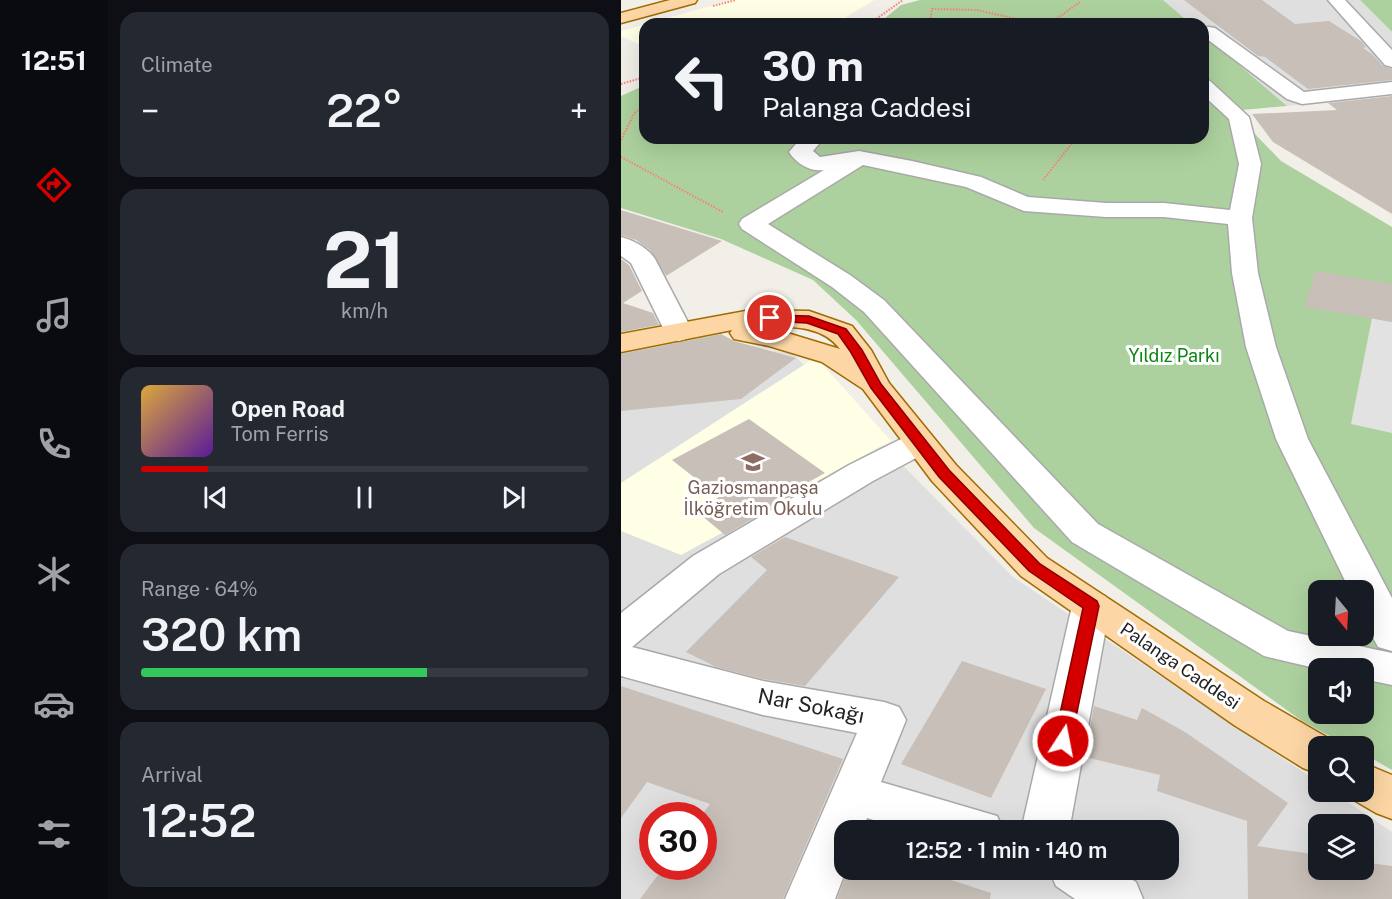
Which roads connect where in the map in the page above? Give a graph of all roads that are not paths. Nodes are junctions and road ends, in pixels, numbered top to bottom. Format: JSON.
{"nodes":[{"id":1,"x":689,"y":0,"type":"edge"},
{"id":2,"x":1336,"y":0,"type":"edge"},
{"id":3,"x":621,"y":18,"type":"edge"},
{"id":4,"x":1209,"y":32,"type":"dead end"},
{"id":5,"x":1392,"y":61,"type":"edge"},
{"id":6,"x":1392,"y":88,"type":"edge"},
{"id":7,"x":1209,"y":90,"type":"edge"},
{"id":8,"x":807,"y":144,"type":"edge"},
{"id":9,"x":859,"y":158,"type":"junction"},
{"id":10,"x":1240,"y":218,"type":"junction"},
{"id":11,"x":621,"y":245,"type":"edge"},
{"id":12,"x":679,"y":332,"type":"junction"},
{"id":13,"x":621,"y":343,"type":"edge"},
{"id":14,"x":919,"y":443,"type":"junction"},
{"id":15,"x":1091,"y":606,"type":"junction"},
{"id":16,"x":621,"y":635,"type":"edge"},
{"id":17,"x":1392,"y":636,"type":"edge"},
{"id":18,"x":621,"y":660,"type":"edge"},
{"id":19,"x":1392,"y":669,"type":"edge"},
{"id":20,"x":1308,"y":748,"type":"edge"},
{"id":21,"x":1374,"y":788,"type":"edge"},
{"id":22,"x":854,"y":794,"type":"junction"},
{"id":23,"x":1392,"y":799,"type":"edge"},
{"id":24,"x":943,"y":820,"type":"edge"},
{"id":25,"x":1047,"y":820,"type":"edge"},
{"id":26,"x":1089,"y":880,"type":"edge"},
{"id":27,"x":810,"y":899,"type":"edge"},
{"id":28,"x":1118,"y":899,"type":"edge"}],
"edges":[{"from":1,"to":3,"type":"main road"},
{"from":2,"to":5,"type":"street"},
{"from":4,"to":6,"type":"street"},
{"from":7,"to":10,"type":"street"},
{"from":8,"to":9,"type":"street"},
{"from":9,"to":10,"type":"street"},
{"from":9,"to":19,"type":"street"},
{"from":10,"to":17,"type":"street"},
{"from":11,"to":12,"type":"street"},
{"from":12,"to":13,"type":"main road","name":"Palanga Caddesi"},
{"from":12,"to":14,"type":"main road","name":"Palanga Caddesi"},
{"from":14,"to":15,"type":"main road","name":"Palanga Caddesi"},
{"from":14,"to":16,"type":"street"},
{"from":15,"to":20,"type":"main road","name":"Palanga Caddesi"},
{"from":15,"to":25,"type":"street"},
{"from":18,"to":22,"type":"street","name":"Nar Sokağı"},
{"from":21,"to":23,"type":"main road"},
{"from":22,"to":24,"type":"street"},
{"from":22,"to":27,"type":"street","name":"Nar Sokağı"},
{"from":26,"to":28,"type":"street"}]}
